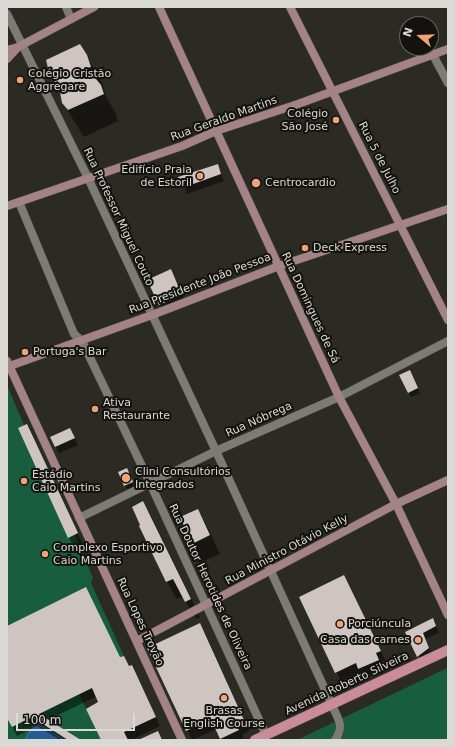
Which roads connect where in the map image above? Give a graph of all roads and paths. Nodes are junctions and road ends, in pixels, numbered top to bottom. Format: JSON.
{"nodes":[{"id":1,"x":66,"y":7,"type":"edge"},
{"id":2,"x":94,"y":7,"type":"edge"},
{"id":3,"x":159,"y":7,"type":"edge"},
{"id":4,"x":290,"y":7,"type":"edge"},
{"id":5,"x":7,"y":14,"type":"edge"},
{"id":6,"x":71,"y":20,"type":"junction"},
{"id":7,"x":20,"y":46,"type":"junction"},
{"id":8,"x":7,"y":50,"type":"edge"},
{"id":9,"x":430,"y":56,"type":"edge"},
{"id":10,"x":434,"y":56,"type":"edge"},
{"id":11,"x":7,"y":59,"type":"edge"},
{"id":12,"x":448,"y":82,"type":"edge"},
{"id":13,"x":332,"y":90,"type":"junction"},
{"id":14,"x":216,"y":131,"type":"junction"},
{"id":15,"x":88,"y":178,"type":"junction"},
{"id":16,"x":19,"y":202,"type":"junction"},
{"id":17,"x":7,"y":206,"type":"edge"},
{"id":18,"x":448,"y":209,"type":"edge"},
{"id":19,"x":401,"y":226,"type":"junction"},
{"id":20,"x":279,"y":266,"type":"junction"},
{"id":21,"x":152,"y":315,"type":"junction"},
{"id":22,"x":448,"y":320,"type":"edge"},
{"id":23,"x":82,"y":341,"type":"junction"},
{"id":24,"x":448,"y":341,"type":"edge"},
{"id":25,"x":8,"y":365,"type":"edge"},
{"id":26,"x":339,"y":397,"type":"junction"},
{"id":27,"x":216,"y":451,"type":"junction"},
{"id":28,"x":448,"y":480,"type":"edge"},
{"id":29,"x":150,"y":484,"type":"junction"},
{"id":30,"x":396,"y":504,"type":"junction"},
{"id":31,"x":79,"y":518,"type":"junction"},
{"id":32,"x":271,"y":570,"type":"junction"},
{"id":33,"x":206,"y":605,"type":"junction"},
{"id":34,"x":448,"y":615,"type":"edge"},
{"id":35,"x":137,"y":641,"type":"junction"},
{"id":36,"x":448,"y":650,"type":"edge"},
{"id":37,"x":332,"y":705,"type":"junction"},
{"id":38,"x":266,"y":735,"type":"junction"},
{"id":39,"x":182,"y":740,"type":"edge"},
{"id":40,"x":255,"y":740,"type":"edge"},
{"id":41,"x":335,"y":740,"type":"edge"}],
"edges":[{"from":1,"to":6,"type":"street"},
{"from":2,"to":6,"type":"street"},
{"from":3,"to":14,"type":"street","name":"Rua Domingues de Sá"},
{"from":4,"to":13,"type":"street","name":"Rua 5 de Julho"},
{"from":5,"to":7,"type":"street","name":"Rua Professor Miguel Couto"},
{"from":6,"to":7,"type":"street"},
{"from":7,"to":8,"type":"street"},
{"from":7,"to":11,"type":"street"},
{"from":7,"to":15,"type":"street","name":"Rua Professor Miguel Couto"},
{"from":9,"to":13,"type":"street","name":"Rua Geraldo Martins"},
{"from":10,"to":12,"type":"street"},
{"from":13,"to":14,"type":"street","name":"Rua Geraldo Martins"},
{"from":13,"to":19,"type":"street","name":"Rua 5 de Julho"},
{"from":14,"to":15,"type":"street","name":"Rua Geraldo Martins"},
{"from":14,"to":20,"type":"street","name":"Rua Domingues de Sá"},
{"from":15,"to":16,"type":"street","name":"Rua Geraldo Martins"},
{"from":15,"to":21,"type":"street","name":"Rua Professor Miguel Couto"},
{"from":16,"to":17,"type":"street","name":"Rua Geraldo Martins"},
{"from":16,"to":23,"type":"street","name":"Rua Doutor Herotides de Oliveira"},
{"from":18,"to":19,"type":"street","name":"Rua Presidente João Pessoa"},
{"from":19,"to":20,"type":"street","name":"Rua Presidente João Pessoa"},
{"from":19,"to":22,"type":"street","name":"Rua 5 de Julho"},
{"from":20,"to":21,"type":"street","name":"Rua Presidente João Pessoa"},
{"from":20,"to":26,"type":"street","name":"Rua Domingues de Sá"},
{"from":21,"to":23,"type":"street","name":"Rua Presidente João Pessoa"},
{"from":21,"to":27,"type":"street","name":"Rua Professor Miguel Couto"},
{"from":23,"to":25,"type":"street","name":"Rua Presidente João Pessoa"},
{"from":23,"to":29,"type":"street","name":"Rua Doutor Herotides de Oliveira"},
{"from":24,"to":26,"type":"street","name":"Rua Nóbrega"},
{"from":25,"to":31,"type":"street","name":"Rua Lopes Trovão"},
{"from":26,"to":27,"type":"street","name":"Rua Nóbrega"},
{"from":26,"to":30,"type":"street","name":"Rua Domingues de Sá"},
{"from":27,"to":29,"type":"street","name":"Rua Nóbrega"},
{"from":27,"to":32,"type":"street","name":"Rua Professor Miguel Couto"},
{"from":28,"to":30,"type":"street","name":"Rua Ministro Otávio Kelly"},
{"from":29,"to":31,"type":"street","name":"Rua Nóbrega"},
{"from":29,"to":33,"type":"street","name":"Rua Doutor Herotides de Oliveira"},
{"from":30,"to":32,"type":"street","name":"Rua Ministro Otávio Kelly"},
{"from":30,"to":34,"type":"street","name":"Rua Domingues de Sá"},
{"from":31,"to":35,"type":"street","name":"Rua Lopes Trovão"},
{"from":32,"to":33,"type":"street","name":"Rua Ministro Otávio Kelly"},
{"from":32,"to":37,"type":"street","name":"Rua Professor Miguel Couto"},
{"from":33,"to":35,"type":"street","name":"Rua Ministro Otávio Kelly"},
{"from":33,"to":38,"type":"street","name":"Rua Doutor Herotides de Oliveira"},
{"from":35,"to":39,"type":"street","name":"Rua Lopes Trovão"},
{"from":36,"to":37,"type":"main road","name":"Avenida Roberto Silveira"},
{"from":37,"to":38,"type":"main road","name":"Avenida Roberto Silveira"},
{"from":37,"to":41,"type":"street","name":"Rua Professor Miguel Couto"},
{"from":38,"to":40,"type":"main road","name":"Avenida Roberto Silveira"}]}
